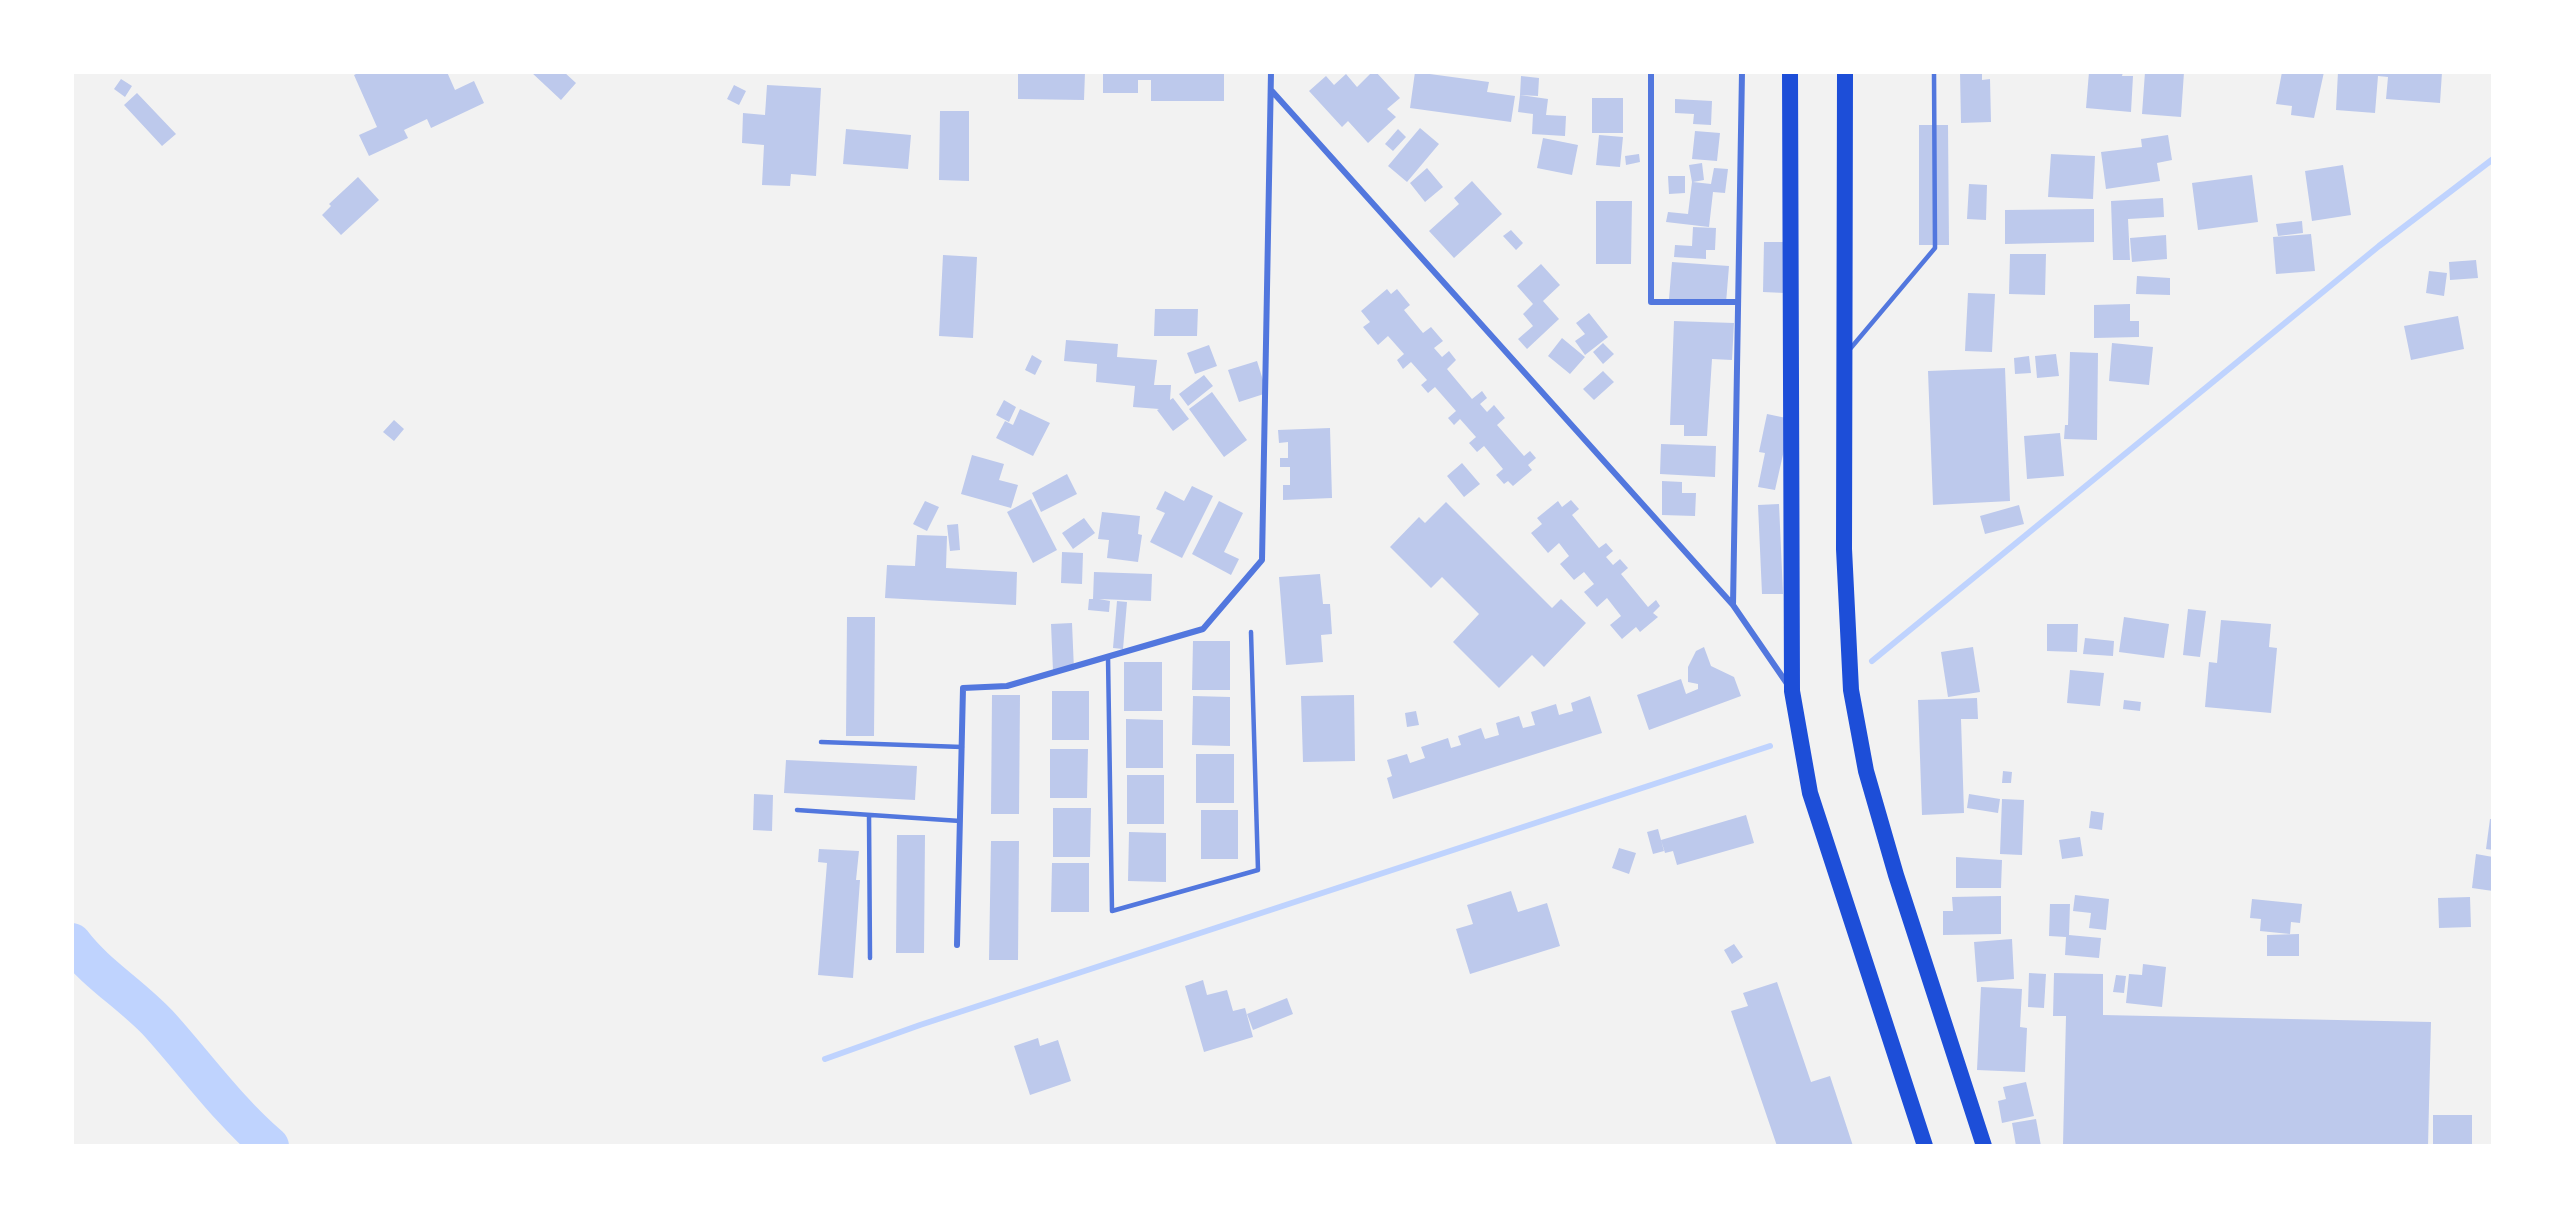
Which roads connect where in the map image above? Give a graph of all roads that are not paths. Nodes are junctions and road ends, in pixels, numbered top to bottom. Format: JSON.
{"nodes":[{"id":1,"x":1271,"y":72,"type":"edge"},
{"id":2,"x":1651,"y":72,"type":"edge"},
{"id":3,"x":1742,"y":72,"type":"edge"},
{"id":4,"x":1790,"y":72,"type":"edge"},
{"id":5,"x":1845,"y":72,"type":"edge"},
{"id":6,"x":1934,"y":72,"type":"edge"},
{"id":7,"x":1271,"y":90,"type":"junction"},
{"id":8,"x":1738,"y":302,"type":"junction"},
{"id":9,"x":1844,"y":355,"type":"junction"},
{"id":10,"x":1734,"y":605,"type":"junction"},
{"id":11,"x":1251,"y":632,"type":"dead end"},
{"id":12,"x":1108,"y":657,"type":"junction"},
{"id":13,"x":1792,"y":691,"type":"junction"},
{"id":14,"x":821,"y":742,"type":"dead end"},
{"id":15,"x":962,"y":747,"type":"junction"},
{"id":16,"x":797,"y":810,"type":"dead end"},
{"id":17,"x":869,"y":815,"type":"junction"},
{"id":18,"x":960,"y":821,"type":"junction"},
{"id":19,"x":957,"y":945,"type":"dead end"},
{"id":20,"x":870,"y":958,"type":"dead end"},
{"id":21,"x":1925,"y":1146,"type":"edge"},
{"id":22,"x":1984,"y":1146,"type":"edge"}],
"edges":[{"from":1,"to":7,"type":"street"},
{"from":2,"to":8,"type":"street"},
{"from":3,"to":8,"type":"street"},
{"from":4,"to":13,"type":"highway"},
{"from":5,"to":9,"type":"highway"},
{"from":6,"to":9,"type":"lane"},
{"from":7,"to":10,"type":"street"},
{"from":7,"to":12,"type":"street"},
{"from":8,"to":10,"type":"street"},
{"from":9,"to":22,"type":"highway"},
{"from":10,"to":13,"type":"street"},
{"from":11,"to":12,"type":"lane"},
{"from":12,"to":15,"type":"street"},
{"from":13,"to":21,"type":"highway"},
{"from":14,"to":15,"type":"lane"},
{"from":15,"to":18,"type":"street"},
{"from":16,"to":17,"type":"lane"},
{"from":17,"to":18,"type":"lane"},
{"from":17,"to":20,"type":"lane"},
{"from":18,"to":19,"type":"street"}]}
